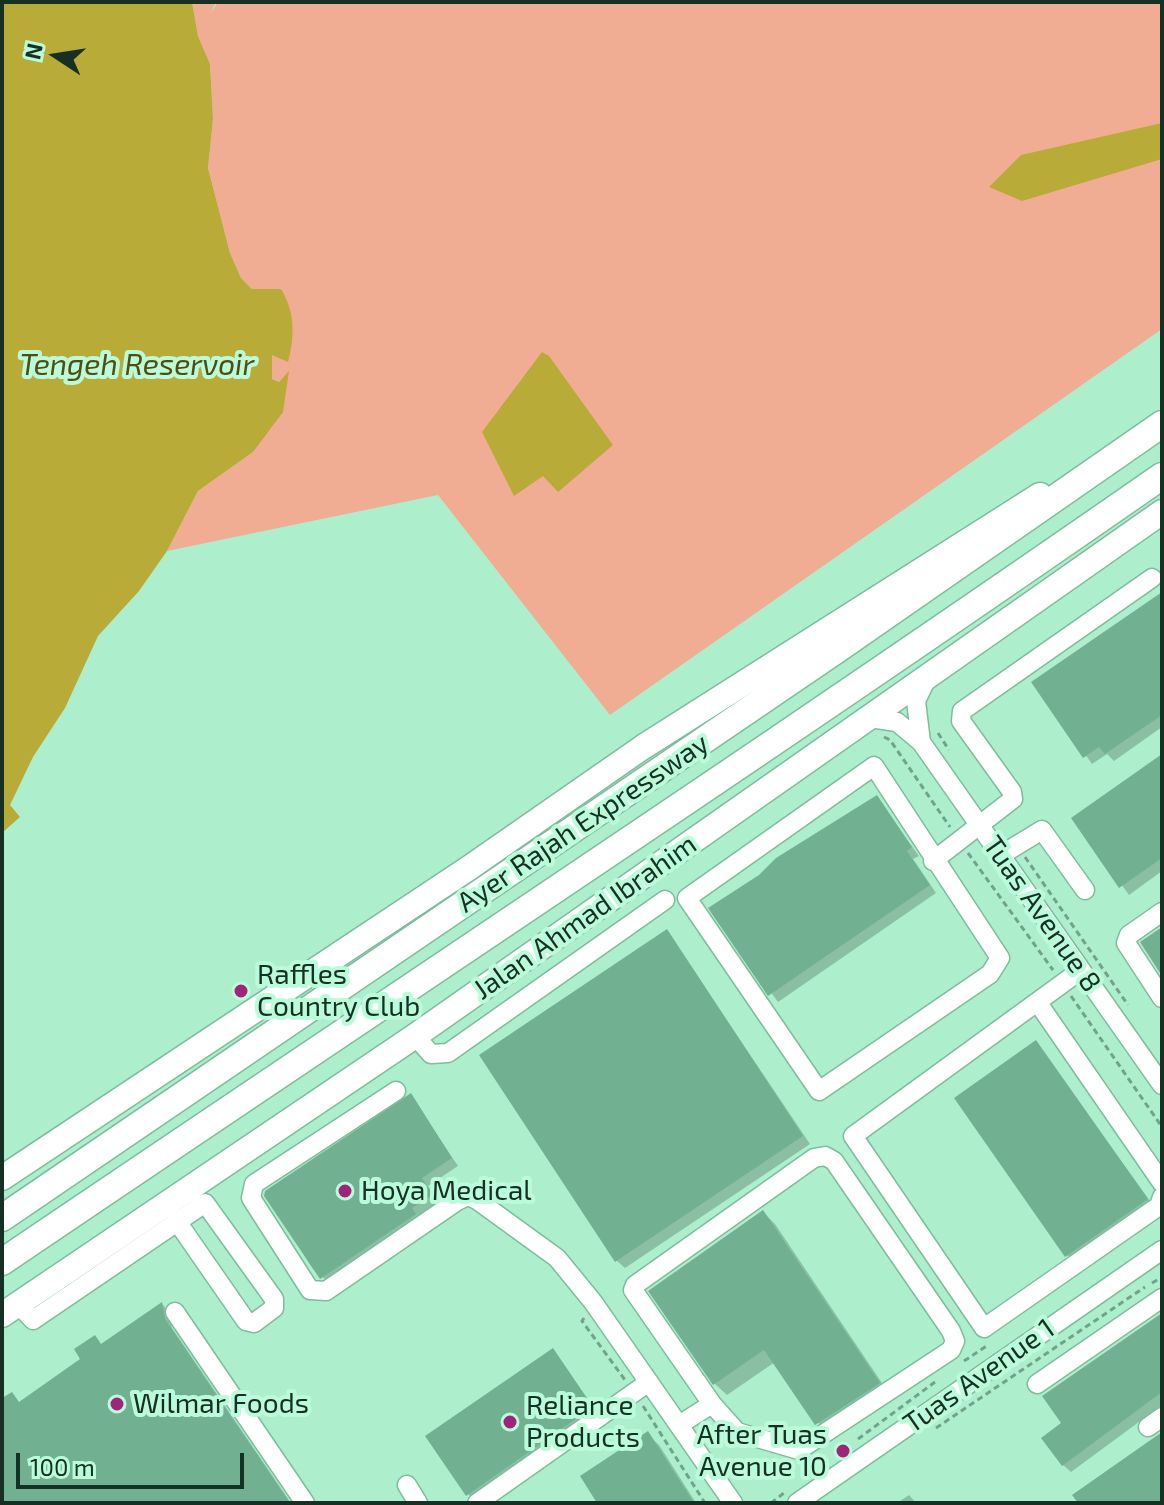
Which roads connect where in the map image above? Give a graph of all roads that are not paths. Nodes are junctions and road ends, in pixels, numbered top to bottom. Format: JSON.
{"nodes":[{"id":1,"x":1162,"y":423,"type":"edge"},
{"id":2,"x":1162,"y":476,"type":"edge"},
{"id":3,"x":1162,"y":512,"type":"edge"},
{"id":4,"x":1152,"y":578,"type":"dead end"},
{"id":5,"x":926,"y":680,"type":"junction"},
{"id":6,"x":874,"y":726,"type":"junction"},
{"id":7,"x":929,"y":736,"type":"junction"},
{"id":8,"x":980,"y":826,"type":"junction"},
{"id":9,"x":1008,"y":850,"type":"junction"},
{"id":10,"x":933,"y":861,"type":"junction"},
{"id":11,"x":1085,"y":890,"type":"dead end"},
{"id":12,"x":665,"y":900,"type":"dead end"},
{"id":13,"x":1162,"y":912,"type":"edge"},
{"id":14,"x":1081,"y":970,"type":"junction"},
{"id":15,"x":1162,"y":998,"type":"edge"},
{"id":16,"x":1038,"y":1003,"type":"junction"},
{"id":17,"x":415,"y":1036,"type":"junction"},
{"id":18,"x":1159,"y":1073,"type":"edge"},
{"id":19,"x":340,"y":1087,"type":"junction"},
{"id":20,"x":396,"y":1091,"type":"dead end"},
{"id":21,"x":359,"y":1115,"type":"junction"},
{"id":22,"x":2,"y":1178,"type":"edge"},
{"id":23,"x":1162,"y":1183,"type":"edge"},
{"id":24,"x":1162,"y":1197,"type":"edge"},
{"id":25,"x":2,"y":1218,"type":"edge"},
{"id":26,"x":176,"y":1220,"type":"junction"},
{"id":27,"x":1162,"y":1250,"type":"edge"},
{"id":28,"x":2,"y":1262,"type":"edge"},
{"id":29,"x":1162,"y":1298,"type":"edge"},
{"id":30,"x":10,"y":1310,"type":"edge"},
{"id":31,"x":175,"y":1312,"type":"dead end"},
{"id":32,"x":649,"y":1382,"type":"junction"},
{"id":33,"x":1037,"y":1384,"type":"dead end"},
{"id":34,"x":712,"y":1404,"type":"junction"},
{"id":35,"x":679,"y":1425,"type":"junction"},
{"id":36,"x":407,"y":1485,"type":"dead end"},
{"id":37,"x":796,"y":1494,"type":"edge"},
{"id":38,"x":305,"y":1503,"type":"edge"},
{"id":39,"x":418,"y":1503,"type":"edge"},
{"id":40,"x":477,"y":1503,"type":"edge"},
{"id":41,"x":733,"y":1503,"type":"edge"}],
"edges":[{"from":1,"to":22,"type":"main road"},
{"from":1,"to":25,"type":"highway","name":"Ayer Rajah Expressway"},
{"from":2,"to":28,"type":"highway","name":"Ayer Rajah Expressway"},
{"from":3,"to":5,"type":"main road","name":"Jalan Ahmad Ibrahim"},
{"from":4,"to":8,"type":"street"},
{"from":5,"to":6,"type":"main road","name":"Jalan Ahmad Ibrahim"},
{"from":5,"to":7,"type":"street","name":"Tuas Avenue 8"},
{"from":6,"to":7,"type":"street","name":"Tuas Avenue 8"},
{"from":6,"to":17,"type":"main road","name":"Jalan Ahmad Ibrahim"},
{"from":7,"to":8,"type":"street","name":"Tuas Avenue 8"},
{"from":8,"to":9,"type":"street","name":"Tuas Avenue 8"},
{"from":8,"to":10,"type":"street"},
{"from":9,"to":11,"type":"street"},
{"from":9,"to":14,"type":"street","name":"Tuas Avenue 8"},
{"from":10,"to":10,"type":"street"},
{"from":12,"to":17,"type":"street"},
{"from":13,"to":15,"type":"street"},
{"from":14,"to":16,"type":"street"},
{"from":14,"to":18,"type":"street","name":"Tuas Avenue 8"},
{"from":16,"to":23,"type":"street"},
{"from":16,"to":24,"type":"street"},
{"from":17,"to":19,"type":"main road","name":"Jalan Ahmad Ibrahim"},
{"from":19,"to":21,"type":"street"},
{"from":19,"to":30,"type":"main road","name":"Jalan Ahmad Ibrahim"},
{"from":20,"to":21,"type":"street"},
{"from":21,"to":32,"type":"street"},
{"from":26,"to":26,"type":"street"},
{"from":26,"to":30,"type":"street"},
{"from":27,"to":37,"type":"street","name":"Tuas Avenue 1"},
{"from":29,"to":33,"type":"street"},
{"from":31,"to":38,"type":"street"},
{"from":32,"to":35,"type":"street"},
{"from":32,"to":40,"type":"street"},
{"from":34,"to":34,"type":"street"},
{"from":34,"to":35,"type":"street"},
{"from":35,"to":41,"type":"street"},
{"from":36,"to":39,"type":"street"}]}
